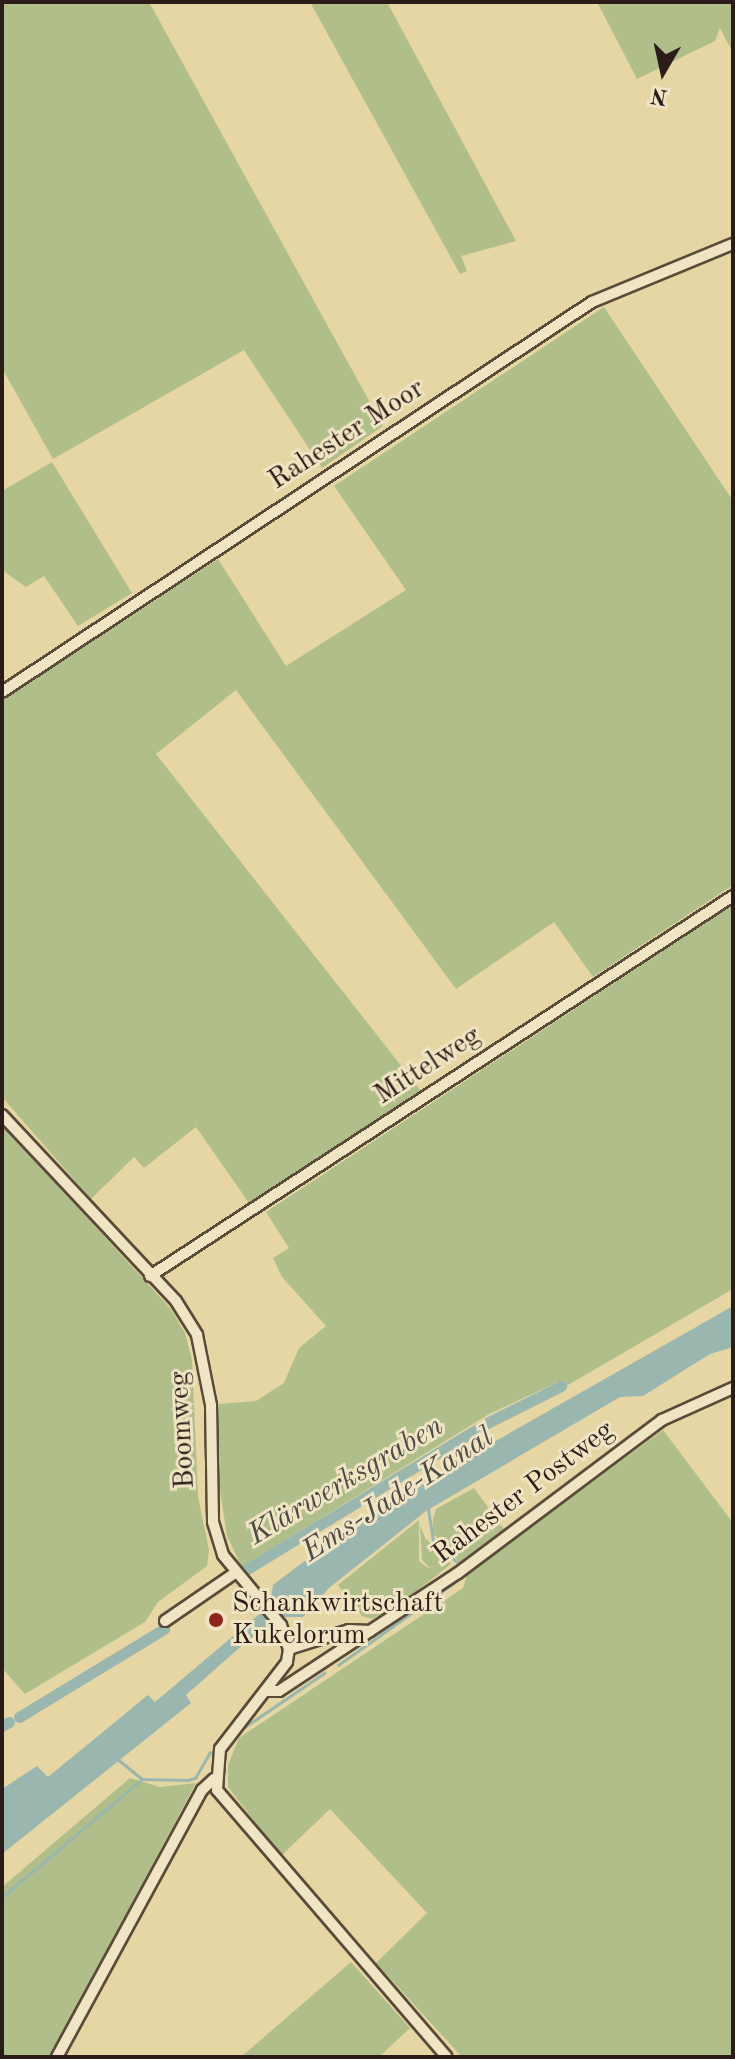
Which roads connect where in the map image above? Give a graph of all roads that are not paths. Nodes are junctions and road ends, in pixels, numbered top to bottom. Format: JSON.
{"nodes":[{"id":1,"x":733,"y":244,"type":"edge"},
{"id":2,"x":2,"y":692,"type":"edge"},
{"id":3,"x":733,"y":896,"type":"edge"},
{"id":4,"x":2,"y":1115,"type":"edge"},
{"id":5,"x":150,"y":1276,"type":"junction"},
{"id":6,"x":733,"y":1388,"type":"edge"},
{"id":7,"x":235,"y":1573,"type":"junction"},
{"id":8,"x":165,"y":1621,"type":"dead end"},
{"id":9,"x":372,"y":1631,"type":"junction"},
{"id":10,"x":289,"y":1649,"type":"junction"},
{"id":11,"x":267,"y":1691,"type":"junction"},
{"id":12,"x":214,"y":1779,"type":"junction"},
{"id":13,"x":57,"y":2057,"type":"edge"},
{"id":14,"x":447,"y":2057,"type":"edge"}],
"edges":[{"from":1,"to":2,"type":"street","name":"Rahester Moor"},
{"from":3,"to":5,"type":"street","name":"Mittelweg"},
{"from":4,"to":5,"type":"street","name":"Boomweg"},
{"from":5,"to":7,"type":"street","name":"Boomweg"},
{"from":6,"to":9,"type":"street","name":"Rahester Postweg"},
{"from":7,"to":8,"type":"street"},
{"from":7,"to":10,"type":"street","name":"Boomweg"},
{"from":9,"to":10,"type":"street"},
{"from":9,"to":11,"type":"street","name":"Rahester Postweg"},
{"from":10,"to":11,"type":"street"},
{"from":11,"to":12,"type":"street"},
{"from":12,"to":13,"type":"street"},
{"from":12,"to":14,"type":"street"}]}
